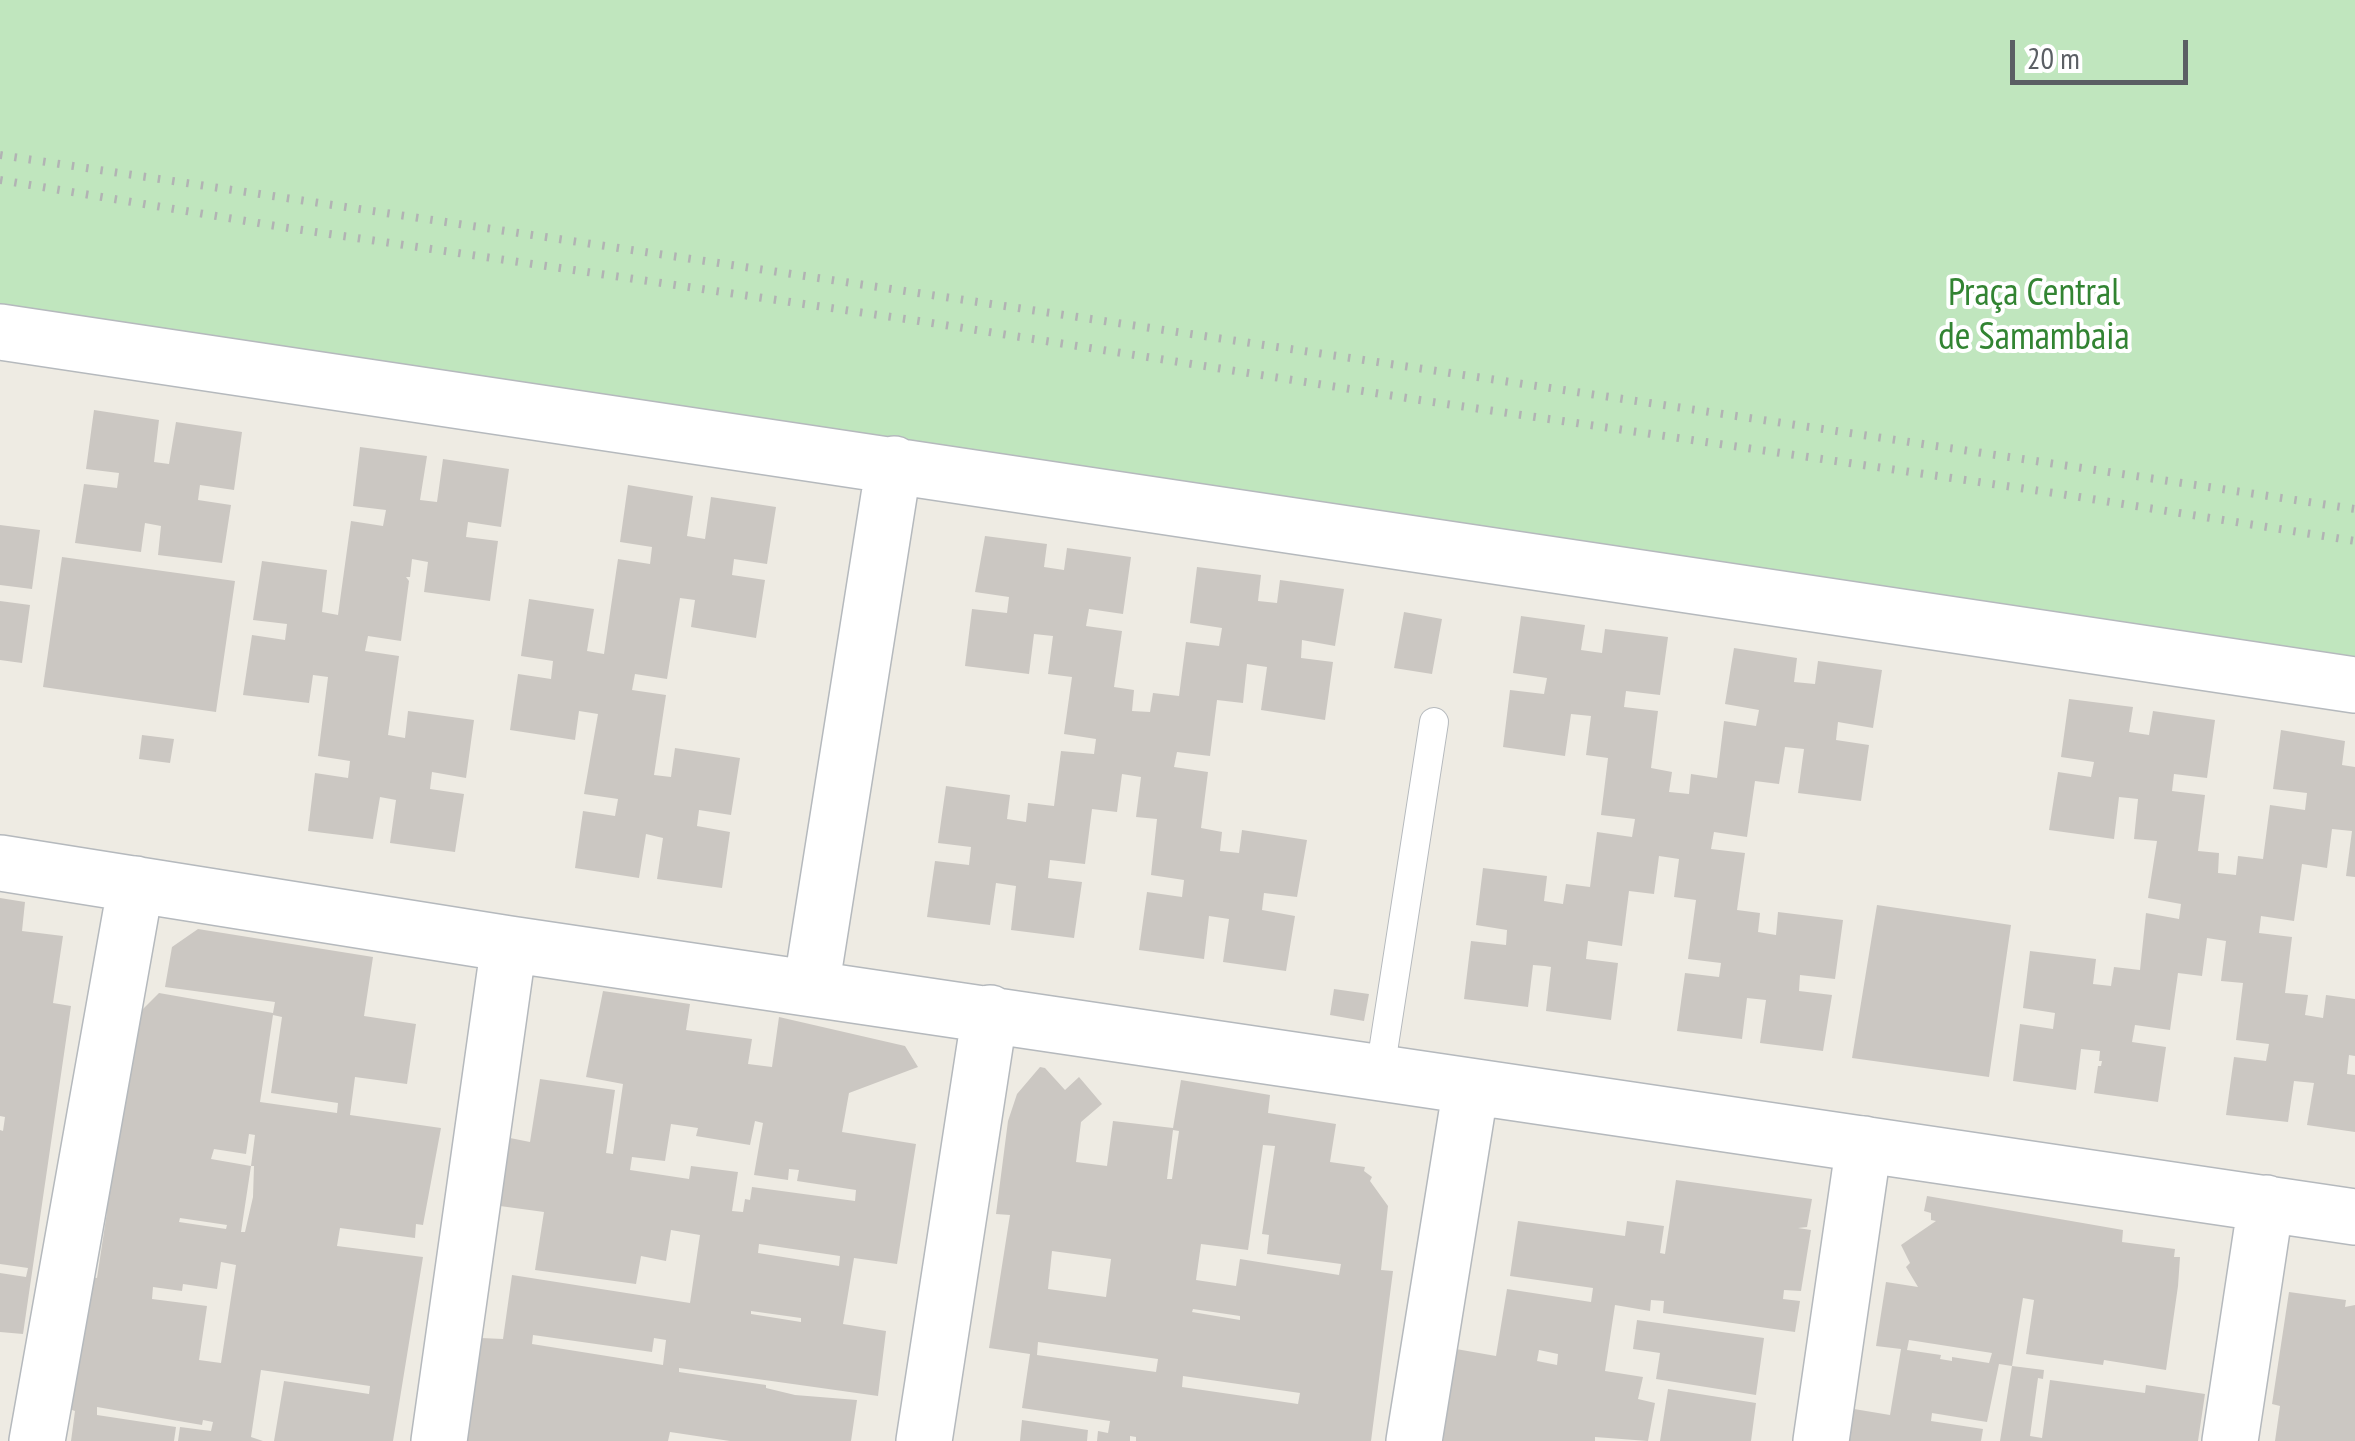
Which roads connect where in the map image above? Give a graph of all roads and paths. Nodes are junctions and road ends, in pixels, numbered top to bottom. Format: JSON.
{"nodes":[{"id":1,"x":0,"y":332,"type":"edge"},
{"id":2,"x":894,"y":464,"type":"junction"},
{"id":3,"x":2355,"y":684,"type":"edge"},
{"id":4,"x":1434,"y":722,"type":"dead end"},
{"id":5,"x":0,"y":863,"type":"edge"},
{"id":6,"x":136,"y":884,"type":"junction"},
{"id":7,"x":508,"y":944,"type":"junction"},
{"id":8,"x":812,"y":988,"type":"junction"},
{"id":9,"x":990,"y":1013,"type":"junction"},
{"id":10,"x":1380,"y":1071,"type":"junction"},
{"id":11,"x":1470,"y":1086,"type":"junction"},
{"id":12,"x":1864,"y":1144,"type":"junction"},
{"id":13,"x":2266,"y":1204,"type":"junction"},
{"id":14,"x":2355,"y":1217,"type":"edge"},
{"id":15,"x":37,"y":1441,"type":"edge"},
{"id":16,"x":439,"y":1441,"type":"edge"},
{"id":17,"x":924,"y":1441,"type":"edge"},
{"id":18,"x":1414,"y":1441,"type":"edge"},
{"id":19,"x":1821,"y":1441,"type":"edge"},
{"id":20,"x":2230,"y":1441,"type":"edge"}],
"edges":[{"from":1,"to":2,"type":"street"},
{"from":2,"to":3,"type":"street"},
{"from":2,"to":8,"type":"street"},
{"from":4,"to":10,"type":"lane"},
{"from":5,"to":6,"type":"street"},
{"from":6,"to":7,"type":"street"},
{"from":6,"to":15,"type":"street"},
{"from":7,"to":8,"type":"street"},
{"from":7,"to":16,"type":"street"},
{"from":8,"to":9,"type":"street"},
{"from":9,"to":10,"type":"street"},
{"from":9,"to":17,"type":"street"},
{"from":10,"to":11,"type":"street"},
{"from":11,"to":12,"type":"street"},
{"from":11,"to":18,"type":"street"},
{"from":12,"to":13,"type":"street"},
{"from":12,"to":19,"type":"street"},
{"from":13,"to":14,"type":"street"},
{"from":13,"to":20,"type":"street"}]}
